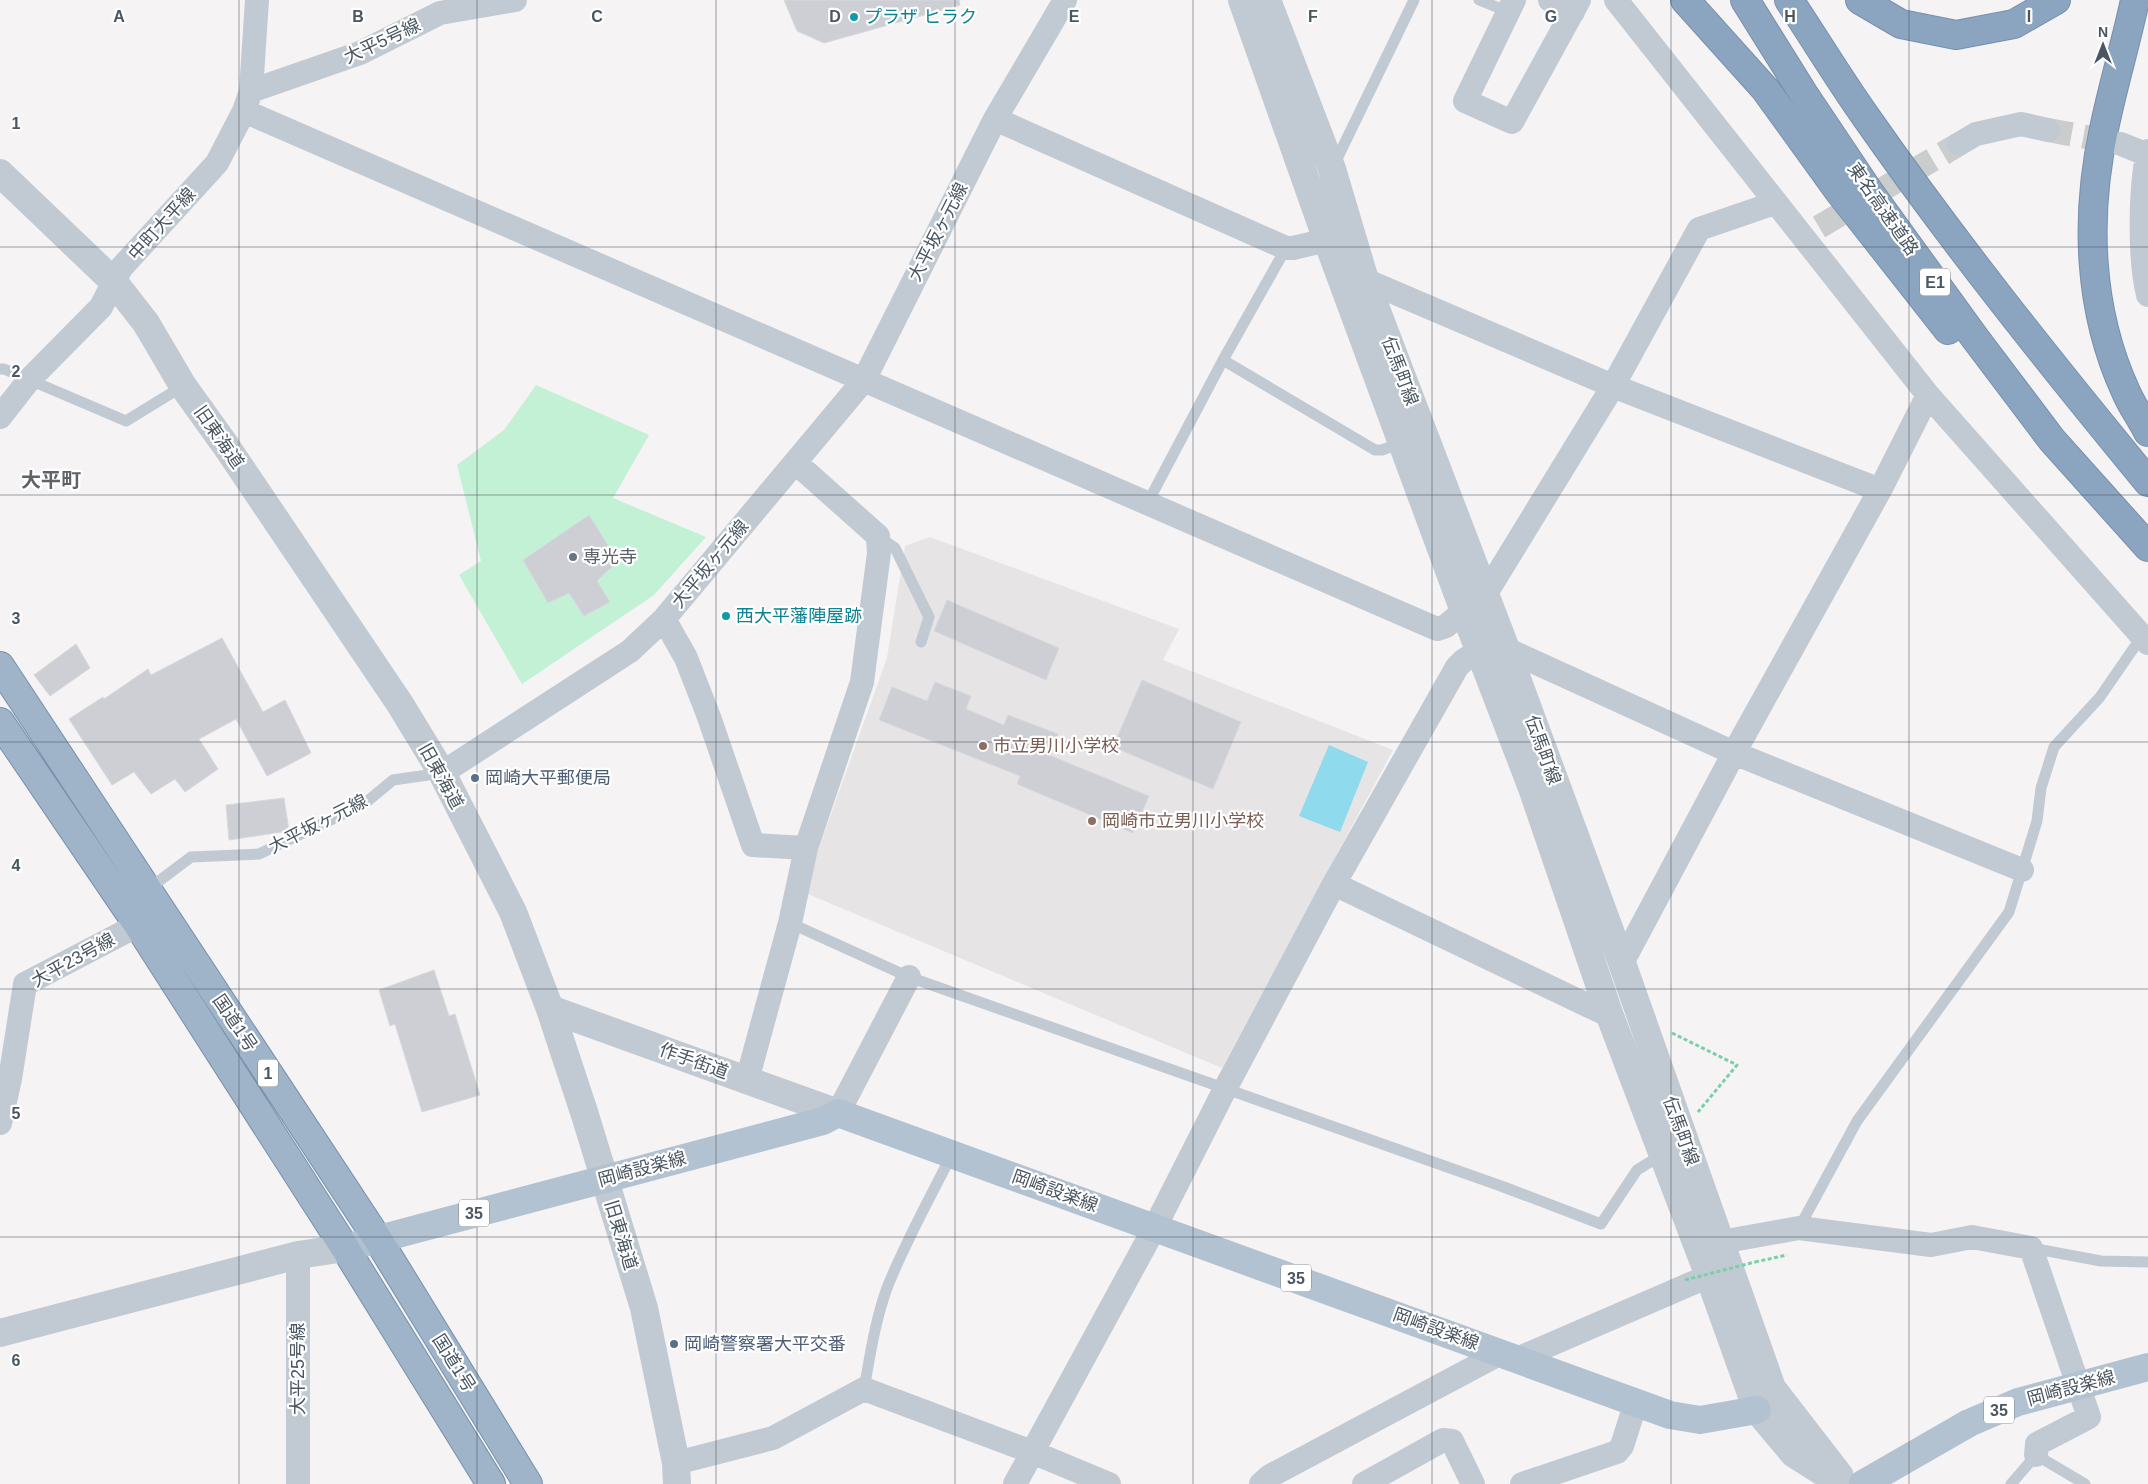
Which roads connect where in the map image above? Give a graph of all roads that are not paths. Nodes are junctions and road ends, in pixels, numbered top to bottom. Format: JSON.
{"nodes":[{"id":1,"x":258,"y":0,"type":"edge"},
{"id":2,"x":515,"y":0,"type":"edge"},
{"id":3,"x":1065,"y":0,"type":"edge"},
{"id":4,"x":1242,"y":0,"type":"edge"},
{"id":5,"x":1267,"y":0,"type":"edge"},
{"id":6,"x":1414,"y":0,"type":"edge"},
{"id":7,"x":1479,"y":0,"type":"edge"},
{"id":8,"x":1550,"y":0,"type":"edge"},
{"id":9,"x":1616,"y":0,"type":"edge"},
{"id":10,"x":1685,"y":0,"type":"edge"},
{"id":11,"x":1745,"y":0,"type":"edge"},
{"id":12,"x":1789,"y":0,"type":"edge"},
{"id":13,"x":1860,"y":0,"type":"edge"},
{"id":14,"x":2056,"y":0,"type":"edge"},
{"id":15,"x":2135,"y":0,"type":"edge"},
{"id":16,"x":1511,"y":6,"type":"edge"},
{"id":17,"x":1576,"y":6,"type":"edge"},
{"id":18,"x":248,"y":101,"type":"junction"},
{"id":19,"x":995,"y":119,"type":"junction"},
{"id":20,"x":2048,"y":130,"type":"tunnel mouth"},
{"id":21,"x":1959,"y":144,"type":"tunnel mouth"},
{"id":22,"x":2121,"y":144,"type":"tunnel mouth"},
{"id":23,"x":2148,"y":154,"type":"edge"},
{"id":24,"x":1332,"y":168,"type":"junction"},
{"id":25,"x":0,"y":173,"type":"edge"},
{"id":26,"x":1775,"y":203,"type":"junction"},
{"id":27,"x":1327,"y":240,"type":"junction"},
{"id":28,"x":1286,"y":248,"type":"junction"},
{"id":29,"x":1365,"y":280,"type":"junction"},
{"id":30,"x":114,"y":282,"type":"junction"},
{"id":31,"x":2148,"y":295,"type":"edge"},
{"id":32,"x":1223,"y":360,"type":"junction"},
{"id":33,"x":0,"y":369,"type":"edge"},
{"id":34,"x":29,"y":380,"type":"junction"},
{"id":35,"x":864,"y":380,"type":"junction"},
{"id":36,"x":183,"y":386,"type":"junction"},
{"id":37,"x":1613,"y":386,"type":"junction"},
{"id":38,"x":1928,"y":394,"type":"junction"},
{"id":39,"x":0,"y":417,"type":"edge"},
{"id":40,"x":2148,"y":432,"type":"edge"},
{"id":41,"x":2052,"y":440,"type":"junction"},
{"id":42,"x":1403,"y":442,"type":"junction"},
{"id":43,"x":796,"y":463,"type":"junction"},
{"id":44,"x":2148,"y":482,"type":"edge"},
{"id":45,"x":1880,"y":490,"type":"junction"},
{"id":46,"x":1147,"y":504,"type":"junction"},
{"id":47,"x":878,"y":536,"type":"junction"},
{"id":48,"x":2148,"y":547,"type":"edge"},
{"id":49,"x":1485,"y":595,"type":"junction"},
{"id":50,"x":1464,"y":611,"type":"junction"},
{"id":51,"x":664,"y":619,"type":"junction"},
{"id":52,"x":2145,"y":639,"type":"edge"},
{"id":53,"x":921,"y":642,"type":"dead end"},
{"id":54,"x":1506,"y":649,"type":"junction"},
{"id":55,"x":1479,"y":651,"type":"junction"},
{"id":56,"x":0,"y":666,"type":"edge"},
{"id":57,"x":0,"y":722,"type":"edge"},
{"id":58,"x":1734,"y":753,"type":"junction"},
{"id":59,"x":442,"y":773,"type":"junction"},
{"id":60,"x":806,"y":848,"type":"junction"},
{"id":61,"x":2022,"y":870,"type":"junction"},
{"id":62,"x":1334,"y":884,"type":"junction"},
{"id":63,"x":146,"y":890,"type":"junction"},
{"id":64,"x":790,"y":924,"type":"junction"},
{"id":65,"x":138,"y":925,"type":"junction"},
{"id":66,"x":1622,"y":963,"type":"junction"},
{"id":67,"x":909,"y":978,"type":"junction"},
{"id":68,"x":550,"y":1009,"type":"junction"},
{"id":69,"x":1610,"y":1016,"type":"junction"},
{"id":70,"x":5,"y":1077,"type":"edge"},
{"id":71,"x":747,"y":1080,"type":"junction"},
{"id":72,"x":1225,"y":1089,"type":"junction"},
{"id":73,"x":838,"y":1112,"type":"junction"},
{"id":74,"x":0,"y":1123,"type":"edge"},
{"id":75,"x":952,"y":1154,"type":"junction"},
{"id":76,"x":1663,"y":1154,"type":"junction"},
{"id":77,"x":604,"y":1180,"type":"junction"},
{"id":78,"x":1155,"y":1227,"type":"junction"},
{"id":79,"x":1799,"y":1228,"type":"junction"},
{"id":80,"x":377,"y":1238,"type":"junction"},
{"id":81,"x":1721,"y":1242,"type":"junction"},
{"id":82,"x":345,"y":1248,"type":"junction"},
{"id":83,"x":2031,"y":1248,"type":"junction"},
{"id":84,"x":298,"y":1255,"type":"junction"},
{"id":85,"x":2148,"y":1262,"type":"edge"},
{"id":86,"x":1697,"y":1278,"type":"junction"},
{"id":87,"x":0,"y":1333,"type":"edge"},
{"id":88,"x":1509,"y":1356,"type":"junction"},
{"id":89,"x":2148,"y":1367,"type":"edge"},
{"id":90,"x":2079,"y":1385,"type":"junction"},
{"id":91,"x":864,"y":1389,"type":"junction"},
{"id":92,"x":1636,"y":1402,"type":"junction"},
{"id":93,"x":1756,"y":1410,"type":"junction"},
{"id":94,"x":1032,"y":1452,"type":"junction"},
{"id":95,"x":2036,"y":1455,"type":"junction"},
{"id":96,"x":677,"y":1474,"type":"edge"},
{"id":97,"x":298,"y":1484,"type":"edge"},
{"id":98,"x":491,"y":1484,"type":"edge"},
{"id":99,"x":528,"y":1484,"type":"edge"},
{"id":100,"x":1015,"y":1484,"type":"edge"},
{"id":101,"x":1109,"y":1484,"type":"edge"},
{"id":102,"x":1261,"y":1484,"type":"edge"},
{"id":103,"x":1364,"y":1484,"type":"edge"},
{"id":104,"x":1473,"y":1484,"type":"edge"},
{"id":105,"x":1522,"y":1484,"type":"edge"},
{"id":106,"x":1842,"y":1484,"type":"edge"},
{"id":107,"x":1847,"y":1484,"type":"edge"},
{"id":108,"x":1863,"y":1484,"type":"edge"},
{"id":109,"x":2010,"y":1484,"type":"edge"},
{"id":110,"x":2085,"y":1484,"type":"edge"}],
"edges":[{"from":1,"to":18,"type":"street","name":"中町大平線"},
{"from":2,"to":18,"type":"street","name":"大平5号線"},
{"from":3,"to":19,"type":"street","name":"大平坂ヶ元線"},
{"from":4,"to":27,"type":"street","name":"伝馬町線"},
{"from":5,"to":24,"type":"street","name":"伝馬町線"},
{"from":6,"to":24,"type":"lane"},
{"from":7,"to":16,"type":"lane"},
{"from":8,"to":17,"type":"street"},
{"from":9,"to":26,"type":"street"},
{"from":10,"to":41,"type":"highway"},
{"from":11,"to":41,"type":"highway","name":"東名高速道路","number":"E1"},
{"from":12,"to":44,"type":"highway","number":"E1"},
{"from":13,"to":14,"type":"highway"},
{"from":15,"to":40,"type":"highway"},
{"from":16,"to":17,"type":"street"},
{"from":18,"to":30,"type":"street","name":"中町大平線"},
{"from":18,"to":35,"type":"street"},
{"from":19,"to":28,"type":"street"},
{"from":19,"to":35,"type":"street","name":"大平坂ヶ元線"},
{"from":20,"to":21,"type":"street"},
{"from":22,"to":23,"type":"street"},
{"from":23,"to":31,"type":"street"},
{"from":24,"to":29,"type":"street","name":"伝馬町線"},
{"from":25,"to":30,"type":"street","name":"旧東海道"},
{"from":26,"to":37,"type":"street"},
{"from":26,"to":38,"type":"street"},
{"from":27,"to":28,"type":"street"},
{"from":27,"to":42,"type":"street","name":"伝馬町線"},
{"from":28,"to":32,"type":"lane"},
{"from":29,"to":37,"type":"street"},
{"from":29,"to":49,"type":"street","name":"伝馬町線"},
{"from":30,"to":34,"type":"street","name":"中町大平線"},
{"from":30,"to":36,"type":"street","name":"旧東海道"},
{"from":32,"to":42,"type":"lane"},
{"from":32,"to":46,"type":"lane"},
{"from":33,"to":34,"type":"lane"},
{"from":34,"to":36,"type":"lane"},
{"from":34,"to":39,"type":"street","name":"中町大平線"},
{"from":35,"to":43,"type":"street","name":"大平坂ヶ元線"},
{"from":35,"to":46,"type":"street"},
{"from":36,"to":59,"type":"street","name":"旧東海道"},
{"from":37,"to":45,"type":"street"},
{"from":37,"to":49,"type":"street"},
{"from":38,"to":45,"type":"street"},
{"from":38,"to":52,"type":"street"},
{"from":41,"to":48,"type":"highway","name":"東名高速道路","number":"E1"},
{"from":42,"to":50,"type":"street","name":"伝馬町線"},
{"from":43,"to":47,"type":"street"},
{"from":43,"to":51,"type":"street","name":"大平坂ヶ元線"},
{"from":45,"to":58,"type":"street"},
{"from":46,"to":50,"type":"street"},
{"from":47,"to":53,"type":"lane"},
{"from":47,"to":60,"type":"street"},
{"from":49,"to":54,"type":"street","name":"伝馬町線"},
{"from":50,"to":55,"type":"street","name":"伝馬町線"},
{"from":51,"to":59,"type":"street","name":"大平坂ヶ元線"},
{"from":51,"to":60,"type":"street"},
{"from":52,"to":61,"type":"lane"},
{"from":54,"to":58,"type":"street"},
{"from":54,"to":66,"type":"street","name":"伝馬町線"},
{"from":55,"to":62,"type":"street"},
{"from":55,"to":69,"type":"street","name":"伝馬町線"},
{"from":56,"to":63,"type":"highway","name":"国道1号","number":"1"},
{"from":57,"to":65,"type":"highway","name":"国道1号","number":"1"},
{"from":58,"to":61,"type":"street"},
{"from":58,"to":66,"type":"street"},
{"from":59,"to":63,"type":"lane","name":"大平坂ヶ元線"},
{"from":59,"to":68,"type":"street","name":"旧東海道"},
{"from":60,"to":64,"type":"street"},
{"from":61,"to":79,"type":"lane"},
{"from":62,"to":69,"type":"street"},
{"from":62,"to":72,"type":"street"},
{"from":63,"to":80,"type":"highway","name":"国道1号","number":"1"},
{"from":64,"to":67,"type":"lane"},
{"from":64,"to":71,"type":"street"},
{"from":65,"to":70,"type":"street","name":"大平23号線"},
{"from":65,"to":82,"type":"highway","name":"国道1号","number":"1"},
{"from":66,"to":81,"type":"street","name":"伝馬町線"},
{"from":67,"to":72,"type":"lane"},
{"from":67,"to":73,"type":"street"},
{"from":68,"to":71,"type":"street","name":"作手街道"},
{"from":68,"to":77,"type":"street","name":"旧東海道"},
{"from":69,"to":76,"type":"street","name":"伝馬町線"},
{"from":70,"to":74,"type":"street","name":"大平23号線"},
{"from":71,"to":73,"type":"street","name":"作手街道"},
{"from":72,"to":76,"type":"lane"},
{"from":72,"to":78,"type":"street"},
{"from":73,"to":75,"type":"main road","name":"岡崎設楽線","number":"35"},
{"from":73,"to":77,"type":"main road","name":"岡崎設楽線","number":"35"},
{"from":75,"to":78,"type":"main road","name":"岡崎設楽線","number":"35"},
{"from":75,"to":91,"type":"lane"},
{"from":76,"to":86,"type":"street","name":"伝馬町線"},
{"from":77,"to":80,"type":"main road","name":"岡崎設楽線","number":"35"},
{"from":77,"to":96,"type":"street","name":"旧東海道"},
{"from":78,"to":88,"type":"main road","name":"岡崎設楽線","number":"35"},
{"from":78,"to":94,"type":"street"},
{"from":79,"to":81,"type":"street"},
{"from":79,"to":83,"type":"street"},
{"from":80,"to":82,"type":"main road","name":"岡崎設楽線","number":"35"},
{"from":80,"to":99,"type":"highway","name":"国道1号","number":"1"},
{"from":81,"to":107,"type":"street","name":"伝馬町線"},
{"from":82,"to":84,"type":"street"},
{"from":82,"to":98,"type":"highway","name":"国道1号","number":"1"},
{"from":83,"to":85,"type":"lane"},
{"from":83,"to":90,"type":"street"},
{"from":84,"to":87,"type":"street"},
{"from":84,"to":97,"type":"street","name":"大平25号線"},
{"from":86,"to":88,"type":"street"},
{"from":86,"to":93,"type":"street","name":"伝馬町線"},
{"from":88,"to":92,"type":"main road","name":"岡崎設楽線","number":"35"},
{"from":88,"to":102,"type":"street"},
{"from":89,"to":90,"type":"main road","name":"岡崎設楽線","number":"35"},
{"from":90,"to":95,"type":"street"},
{"from":90,"to":108,"type":"main road","name":"岡崎設楽線","number":"35"},
{"from":91,"to":94,"type":"street"},
{"from":91,"to":96,"type":"street"},
{"from":92,"to":93,"type":"main road","name":"岡崎設楽線","number":"35"},
{"from":92,"to":105,"type":"street"},
{"from":93,"to":106,"type":"street"},
{"from":94,"to":100,"type":"street"},
{"from":94,"to":101,"type":"street"},
{"from":95,"to":109,"type":"lane"},
{"from":95,"to":110,"type":"lane"},
{"from":103,"to":104,"type":"street"}]}
